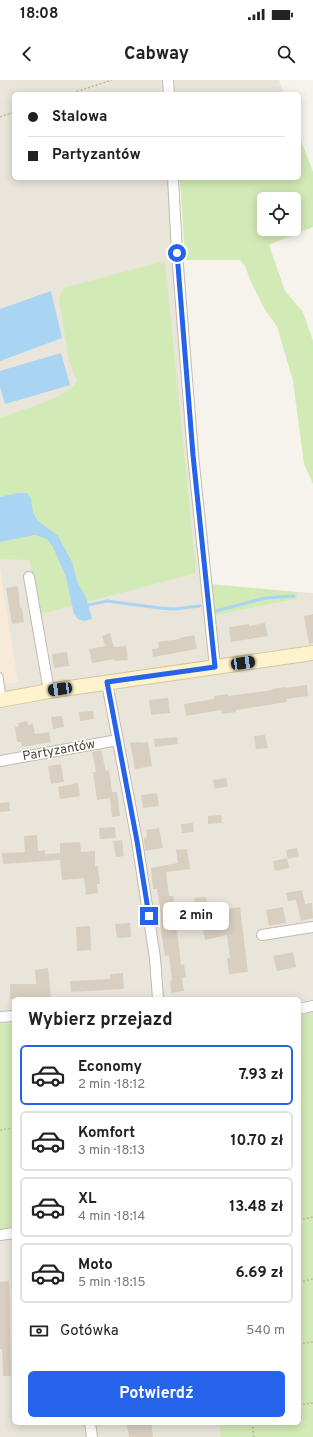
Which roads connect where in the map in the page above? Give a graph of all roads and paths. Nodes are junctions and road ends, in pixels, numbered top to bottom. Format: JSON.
{"nodes":[{"id":1,"x":112,"y":80,"type":"edge"},
{"id":2,"x":168,"y":80,"type":"edge"},
{"id":3,"x":75,"y":92,"type":"edge"},
{"id":4,"x":168,"y":92,"type":"edge"},
{"id":5,"x":12,"y":113,"type":"edge"},
{"id":6,"x":0,"y":117,"type":"edge"},
{"id":7,"x":173,"y":180,"type":"edge"},
{"id":8,"x":29,"y":577,"type":"dead end"},
{"id":9,"x":313,"y":653,"type":"edge"},
{"id":10,"x":215,"y":667,"type":"junction"},
{"id":11,"x":0,"y":676,"type":"edge"},
{"id":12,"x":107,"y":682,"type":"junction"},
{"id":13,"x":49,"y":691,"type":"junction"},
{"id":14,"x":2,"y":699,"type":"edge"},
{"id":15,"x":118,"y":740,"type":"junction"},
{"id":16,"x":0,"y":761,"type":"edge"},
{"id":17,"x":313,"y":927,"type":"edge"},
{"id":18,"x":262,"y":935,"type":"dead end"},
{"id":19,"x":158,"y":997,"type":"edge"},
{"id":20,"x":313,"y":1006,"type":"edge"},
{"id":21,"x":301,"y":1009,"type":"edge"},
{"id":22,"x":12,"y":1016,"type":"edge"},
{"id":23,"x":0,"y":1017,"type":"edge"},
{"id":24,"x":12,"y":1128,"type":"edge"},
{"id":25,"x":0,"y":1130,"type":"edge"},
{"id":26,"x":313,"y":1217,"type":"edge"},
{"id":27,"x":301,"y":1220,"type":"edge"},
{"id":28,"x":12,"y":1233,"type":"edge"},
{"id":29,"x":0,"y":1236,"type":"edge"},
{"id":30,"x":313,"y":1279,"type":"edge"},
{"id":31,"x":301,"y":1282,"type":"edge"},
{"id":32,"x":313,"y":1342,"type":"edge"},
{"id":33,"x":301,"y":1344,"type":"edge"},
{"id":34,"x":313,"y":1403,"type":"edge"},
{"id":35,"x":301,"y":1405,"type":"edge"},
{"id":36,"x":90,"y":1425,"type":"edge"},
{"id":37,"x":252,"y":1425,"type":"edge"},
{"id":38,"x":92,"y":1437,"type":"edge"},
{"id":39,"x":254,"y":1437,"type":"edge"}],
"edges":[{"from":1,"to":3,"type":"path"},
{"from":2,"to":4,"type":"street"},
{"from":5,"to":6,"type":"path"},
{"from":7,"to":10,"type":"street"},
{"from":8,"to":13,"type":"street"},
{"from":9,"to":10,"type":"street"},
{"from":10,"to":12,"type":"street"},
{"from":11,"to":14,"type":"lane"},
{"from":12,"to":13,"type":"street"},
{"from":12,"to":15,"type":"street"},
{"from":13,"to":14,"type":"street"},
{"from":15,"to":16,"type":"street","name":"Partyzantów"},
{"from":15,"to":19,"type":"street"},
{"from":17,"to":18,"type":"street"},
{"from":20,"to":21,"type":"street"},
{"from":22,"to":23,"type":"street"},
{"from":24,"to":25,"type":"path"},
{"from":26,"to":27,"type":"path"},
{"from":28,"to":29,"type":"street"},
{"from":30,"to":31,"type":"path"},
{"from":32,"to":33,"type":"path"},
{"from":34,"to":35,"type":"path"},
{"from":36,"to":38,"type":"street"},
{"from":37,"to":39,"type":"path"}]}
